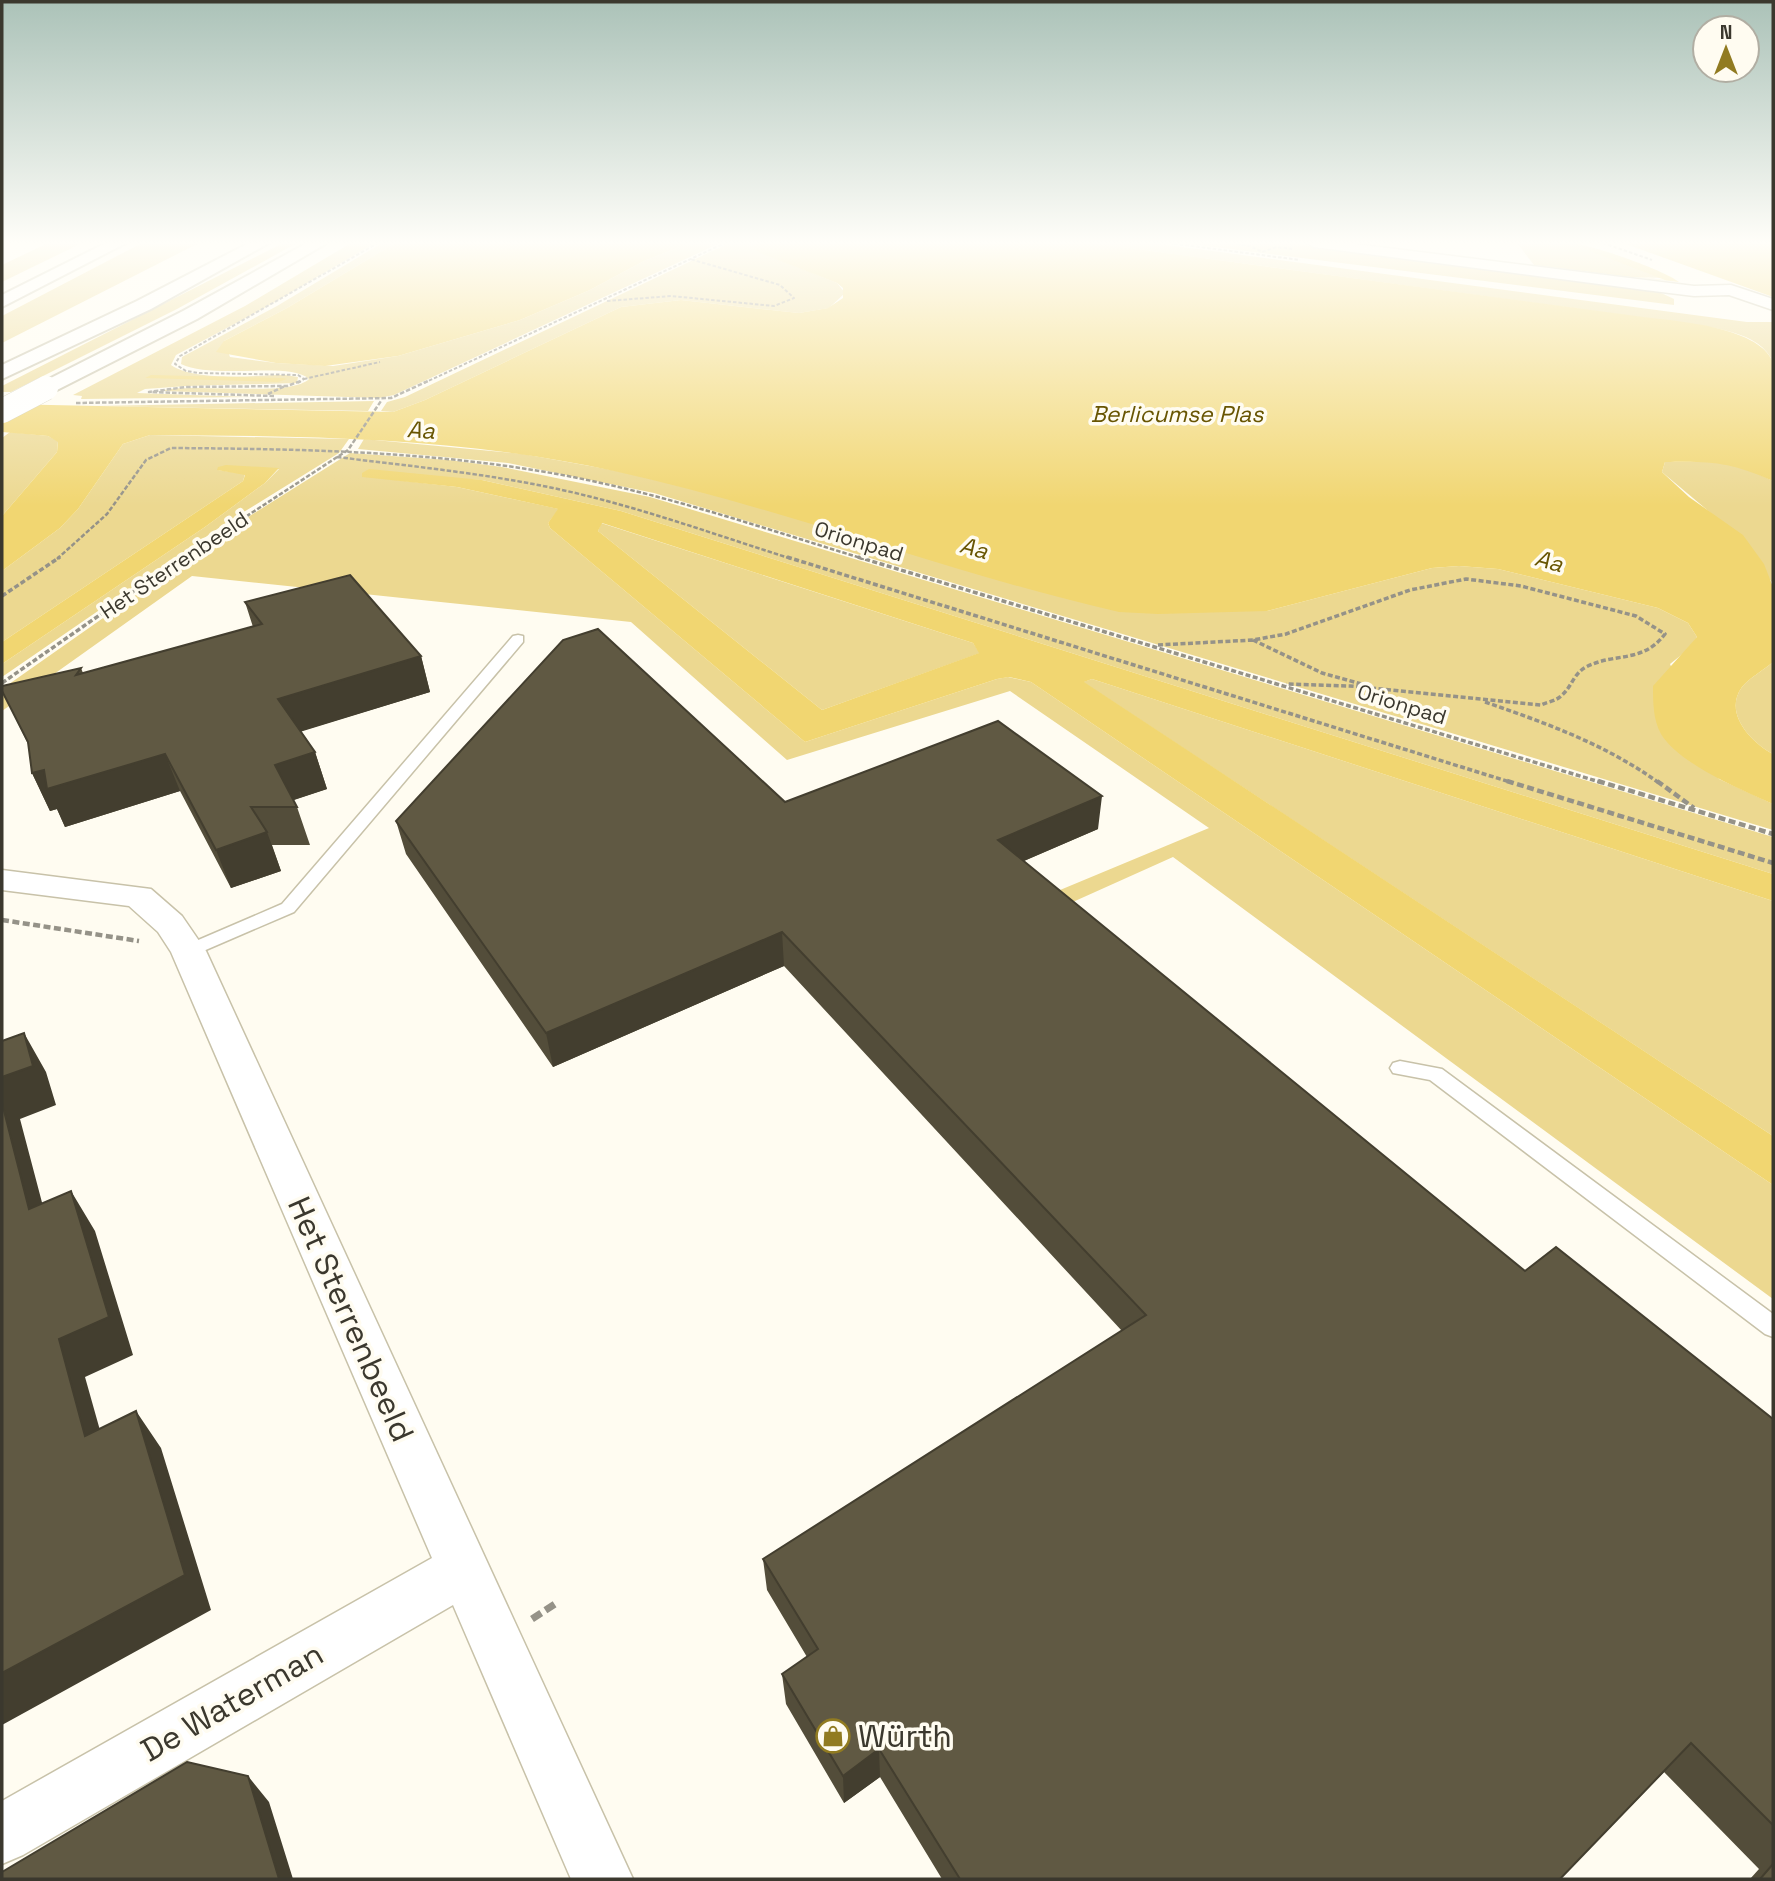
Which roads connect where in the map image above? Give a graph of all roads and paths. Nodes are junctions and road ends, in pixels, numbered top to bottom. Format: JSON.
{"nodes":[{"id":1,"x":48,"y":331,"type":"edge"},
{"id":2,"x":90,"y":331,"type":"edge"},
{"id":3,"x":159,"y":331,"type":"edge"},
{"id":4,"x":226,"y":331,"type":"edge"},
{"id":5,"x":539,"y":331,"type":"edge"},
{"id":6,"x":2,"y":353,"type":"edge"},
{"id":7,"x":380,"y":362,"type":"dead end"},
{"id":8,"x":2,"y":373,"type":"edge"},
{"id":9,"x":304,"y":379,"type":"junction"},
{"id":10,"x":287,"y":386,"type":"junction"},
{"id":11,"x":267,"y":395,"type":"junction"},
{"id":12,"x":276,"y":398,"type":"junction"},
{"id":13,"x":381,"y":402,"type":"junction"},
{"id":14,"x":71,"y":403,"type":"dead end"},
{"id":15,"x":2,"y":411,"type":"edge"},
{"id":16,"x":348,"y":450,"type":"junction"},
{"id":17,"x":337,"y":457,"type":"junction"},
{"id":18,"x":2,"y":596,"type":"edge"},
{"id":19,"x":518,"y":639,"type":"dead end"},
{"id":20,"x":1253,"y":640,"type":"junction"},
{"id":21,"x":1154,"y":646,"type":"junction"},
{"id":22,"x":2,"y":683,"type":"edge"},
{"id":23,"x":1279,"y":684,"type":"junction"},
{"id":24,"x":1386,"y":691,"type":"junction"},
{"id":25,"x":1477,"y":699,"type":"junction"},
{"id":26,"x":1699,"y":811,"type":"junction"},
{"id":27,"x":1773,"y":834,"type":"edge"},
{"id":28,"x":1773,"y":863,"type":"edge"},
{"id":29,"x":2,"y":880,"type":"edge"},
{"id":30,"x":2,"y":920,"type":"edge"},
{"id":31,"x":167,"y":948,"type":"junction"},
{"id":32,"x":1399,"y":1068,"type":"dead end"},
{"id":33,"x":1773,"y":1327,"type":"edge"},
{"id":34,"x":462,"y":1570,"type":"junction"},
{"id":35,"x":2,"y":1834,"type":"edge"},
{"id":36,"x":601,"y":1879,"type":"edge"}],
"edges":[{"from":1,"to":6,"type":"highway"},
{"from":2,"to":8,"type":"highway"},
{"from":3,"to":15,"type":"highway","bridge":true},
{"from":4,"to":9,"type":"path"},
{"from":5,"to":13,"type":"path"},
{"from":7,"to":9,"type":"path"},
{"from":9,"to":10,"type":"path"},
{"from":10,"to":11,"type":"path"},
{"from":10,"to":11,"type":"path"},
{"from":11,"to":12,"type":"path"},
{"from":12,"to":13,"type":"path"},
{"from":12,"to":14,"type":"path"},
{"from":13,"to":16,"type":"path"},
{"from":16,"to":17,"type":"path","name":"Het Sterrenbeeld"},
{"from":16,"to":18,"type":"path","name":"Orionpad"},
{"from":16,"to":21,"type":"path","name":"Orionpad"},
{"from":17,"to":22,"type":"path","name":"Het Sterrenbeeld"},
{"from":17,"to":28,"type":"path"},
{"from":19,"to":31,"type":"lane"},
{"from":20,"to":21,"type":"path"},
{"from":20,"to":24,"type":"path"},
{"from":20,"to":25,"type":"path"},
{"from":21,"to":23,"type":"path","name":"Orionpad"},
{"from":23,"to":24,"type":"path"},
{"from":23,"to":26,"type":"path","name":"Orionpad"},
{"from":24,"to":25,"type":"path"},
{"from":25,"to":26,"type":"path"},
{"from":26,"to":27,"type":"path","name":"Orionpad"},
{"from":29,"to":31,"type":"street","name":"Het Sterrenbeeld"},
{"from":30,"to":31,"type":"path"},
{"from":31,"to":34,"type":"street","name":"Het Sterrenbeeld"},
{"from":32,"to":33,"type":"lane"},
{"from":34,"to":35,"type":"street","name":"De Waterman"},
{"from":34,"to":36,"type":"street","name":"Het Sterrenbeeld"}]}
